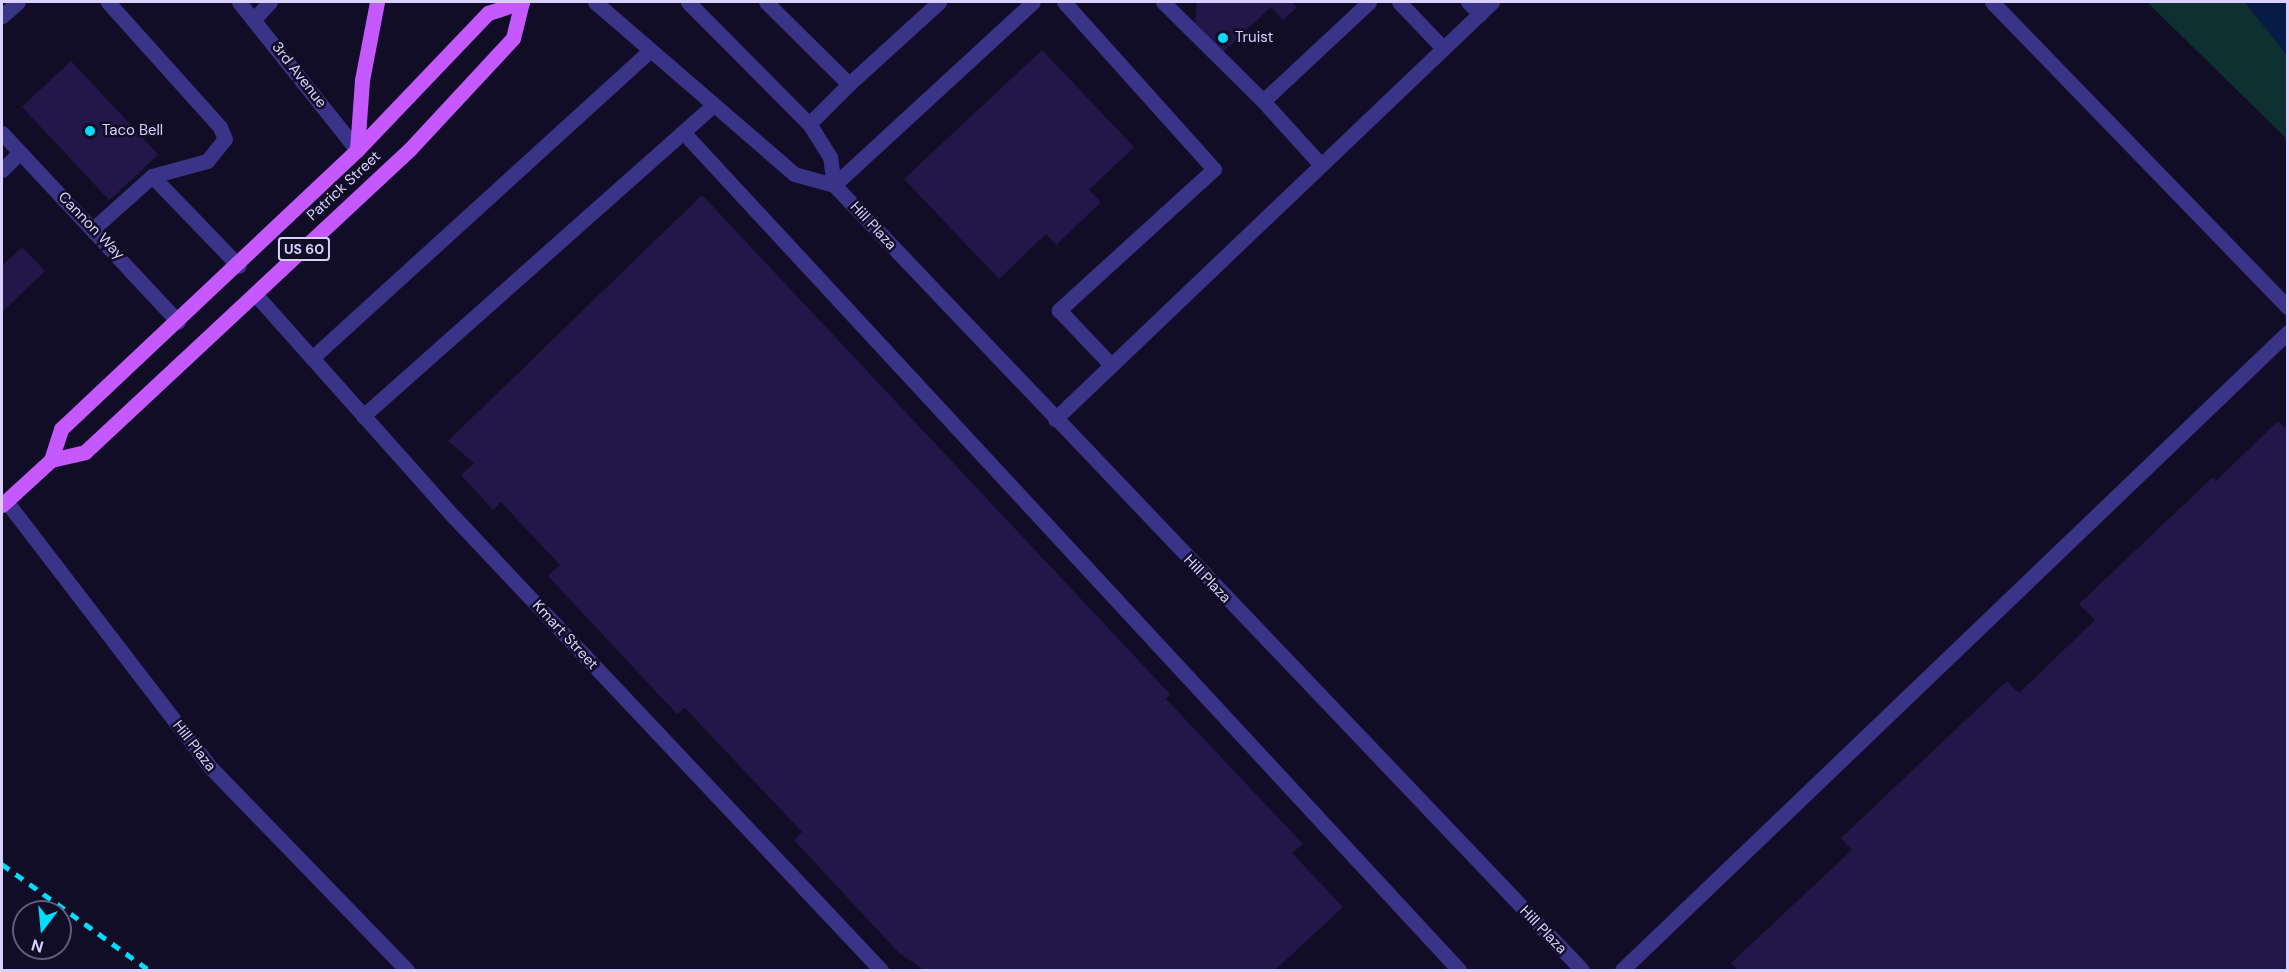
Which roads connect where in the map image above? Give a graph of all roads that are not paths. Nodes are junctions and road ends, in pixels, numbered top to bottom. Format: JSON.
{"nodes":[{"id":1,"x":18,"y":2,"type":"edge"},
{"id":2,"x":108,"y":2,"type":"edge"},
{"id":3,"x":239,"y":2,"type":"edge"},
{"id":4,"x":270,"y":2,"type":"edge"},
{"id":5,"x":377,"y":2,"type":"edge"},
{"id":6,"x":522,"y":2,"type":"edge"},
{"id":7,"x":595,"y":2,"type":"edge"},
{"id":8,"x":688,"y":2,"type":"edge"},
{"id":9,"x":766,"y":2,"type":"edge"},
{"id":10,"x":939,"y":2,"type":"edge"},
{"id":11,"x":1064,"y":2,"type":"edge"},
{"id":12,"x":1164,"y":2,"type":"edge"},
{"id":13,"x":1369,"y":2,"type":"edge"},
{"id":14,"x":1399,"y":2,"type":"edge"},
{"id":15,"x":1468,"y":2,"type":"edge"},
{"id":16,"x":1492,"y":2,"type":"edge"},
{"id":17,"x":1992,"y":2,"type":"edge"},
{"id":18,"x":1027,"y":3,"type":"edge"},
{"id":19,"x":1480,"y":14,"type":"junction"},
{"id":20,"x":2,"y":16,"type":"edge"},
{"id":21,"x":255,"y":18,"type":"junction"},
{"id":22,"x":1443,"y":48,"type":"junction"},
{"id":23,"x":650,"y":50,"type":"junction"},
{"id":24,"x":849,"y":84,"type":"junction"},
{"id":25,"x":1263,"y":100,"type":"junction"},
{"id":26,"x":713,"y":105,"type":"junction"},
{"id":27,"x":809,"y":124,"type":"junction"},
{"id":28,"x":683,"y":132,"type":"junction"},
{"id":29,"x":2,"y":133,"type":"edge"},
{"id":30,"x":357,"y":150,"type":"junction"},
{"id":31,"x":20,"y":152,"type":"junction"},
{"id":32,"x":1321,"y":165,"type":"junction"},
{"id":33,"x":2,"y":170,"type":"edge"},
{"id":34,"x":152,"y":176,"type":"junction"},
{"id":35,"x":834,"y":185,"type":"junction"},
{"id":36,"x":93,"y":229,"type":"junction"},
{"id":37,"x":239,"y":266,"type":"junction"},
{"id":38,"x":256,"y":295,"type":"junction"},
{"id":39,"x":2288,"y":307,"type":"edge"},
{"id":40,"x":178,"y":321,"type":"junction"},
{"id":41,"x":2288,"y":332,"type":"edge"},
{"id":42,"x":312,"y":358,"type":"junction"},
{"id":43,"x":1111,"y":365,"type":"junction"},
{"id":44,"x":363,"y":416,"type":"junction"},
{"id":45,"x":1055,"y":419,"type":"junction"},
{"id":46,"x":51,"y":459,"type":"junction"},
{"id":47,"x":4,"y":503,"type":"edge"},
{"id":48,"x":407,"y":970,"type":"edge"},
{"id":49,"x":881,"y":970,"type":"edge"},
{"id":50,"x":1459,"y":970,"type":"edge"},
{"id":51,"x":1582,"y":970,"type":"edge"},
{"id":52,"x":1622,"y":970,"type":"edge"}],
"edges":[{"from":1,"to":20,"type":"street"},
{"from":2,"to":34,"type":"street"},
{"from":3,"to":21,"type":"street","name":"3rd Avenue"},
{"from":4,"to":21,"type":"street"},
{"from":5,"to":30,"type":"main road"},
{"from":6,"to":30,"type":"main road","name":"Patrick Street","number":"US 60"},
{"from":6,"to":38,"type":"main road","name":"Patrick Street","number":"US 60"},
{"from":7,"to":23,"type":"street"},
{"from":8,"to":27,"type":"street"},
{"from":9,"to":24,"type":"street"},
{"from":10,"to":24,"type":"street"},
{"from":11,"to":43,"type":"street"},
{"from":12,"to":25,"type":"street"},
{"from":13,"to":25,"type":"street"},
{"from":14,"to":22,"type":"street"},
{"from":15,"to":19,"type":"street"},
{"from":16,"to":19,"type":"street"},
{"from":17,"to":39,"type":"street"},
{"from":18,"to":35,"type":"street"},
{"from":19,"to":22,"type":"street"},
{"from":21,"to":30,"type":"street","name":"3rd Avenue"},
{"from":22,"to":32,"type":"street"},
{"from":23,"to":26,"type":"street"},
{"from":23,"to":42,"type":"street"},
{"from":24,"to":27,"type":"street"},
{"from":25,"to":32,"type":"street"},
{"from":26,"to":28,"type":"street"},
{"from":26,"to":35,"type":"street"},
{"from":27,"to":35,"type":"street"},
{"from":28,"to":44,"type":"street"},
{"from":28,"to":50,"type":"street"},
{"from":29,"to":31,"type":"street","name":"Cannon Way"},
{"from":30,"to":37,"type":"main road","name":"Patrick Street","number":"US 60"},
{"from":31,"to":33,"type":"street"},
{"from":31,"to":36,"type":"street","name":"Cannon Way"},
{"from":32,"to":43,"type":"street"},
{"from":34,"to":36,"type":"street"},
{"from":34,"to":37,"type":"street"},
{"from":35,"to":45,"type":"street","name":"Hill Plaza"},
{"from":36,"to":40,"type":"street","name":"Cannon Way"},
{"from":37,"to":40,"type":"main road","name":"Patrick Street","number":"US 60"},
{"from":38,"to":42,"type":"street","name":"Kmart Street"},
{"from":38,"to":46,"type":"main road","name":"Patrick Street","number":"US 60"},
{"from":40,"to":46,"type":"main road","name":"Patrick Street","number":"US 60"},
{"from":41,"to":52,"type":"street"},
{"from":42,"to":44,"type":"street","name":"Kmart Street"},
{"from":43,"to":45,"type":"street"},
{"from":44,"to":49,"type":"street","name":"Kmart Street"},
{"from":45,"to":51,"type":"street","name":"Hill Plaza"},
{"from":46,"to":47,"type":"main road","name":"Patrick Street","number":"US 60"},
{"from":47,"to":48,"type":"street","name":"Hill Plaza"}]}
